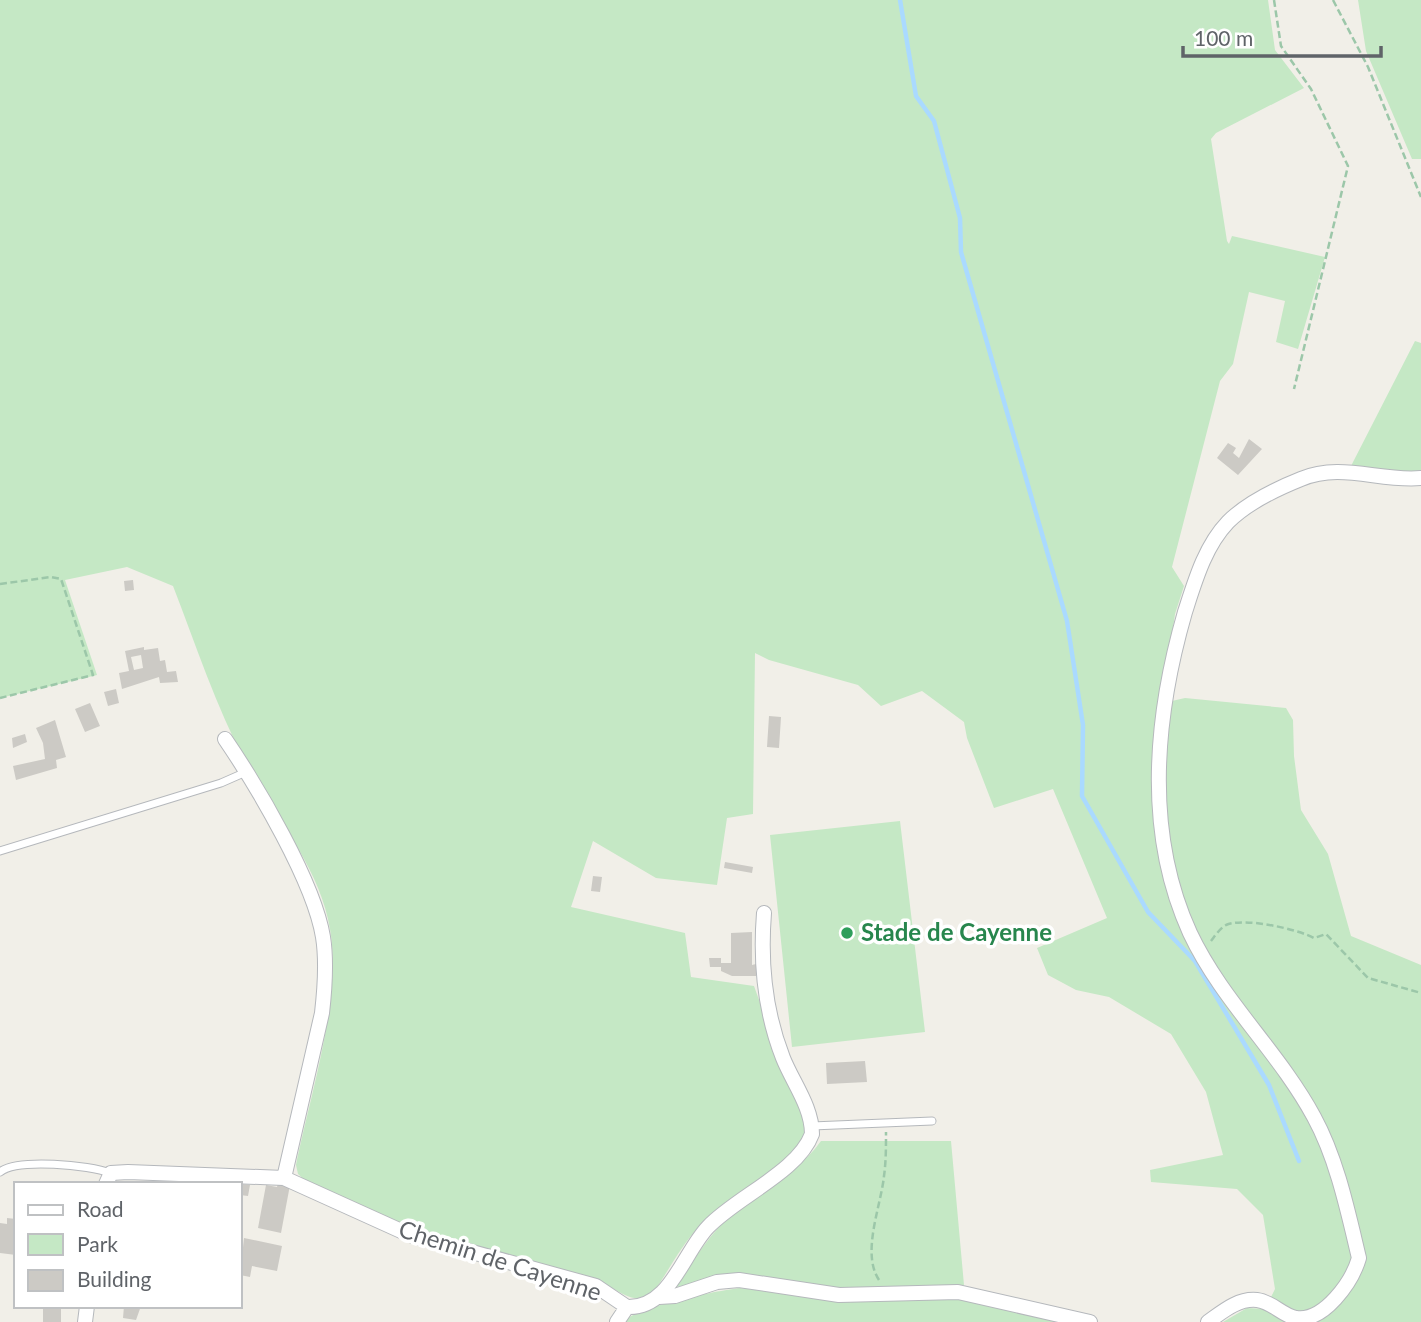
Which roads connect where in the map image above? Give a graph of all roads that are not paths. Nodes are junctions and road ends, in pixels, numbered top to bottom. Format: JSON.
{"nodes":[{"id":1,"x":1421,"y":478,"type":"edge"},
{"id":2,"x":225,"y":739,"type":"dead end"},
{"id":3,"x":247,"y":772,"type":"junction"},
{"id":4,"x":0,"y":851,"type":"edge"},
{"id":5,"x":764,"y":913,"type":"dead end"},
{"id":6,"x":932,"y":1121,"type":"dead end"},
{"id":7,"x":812,"y":1126,"type":"junction"},
{"id":8,"x":0,"y":1172,"type":"edge"},
{"id":9,"x":284,"y":1178,"type":"junction"},
{"id":10,"x":108,"y":1179,"type":"edge"},
{"id":11,"x":659,"y":1297,"type":"junction"},
{"id":12,"x":627,"y":1307,"type":"junction"},
{"id":13,"x":617,"y":1322,"type":"edge"},
{"id":14,"x":1090,"y":1322,"type":"edge"},
{"id":15,"x":1208,"y":1322,"type":"edge"}],
"edges":[{"from":1,"to":15,"type":"street"},
{"from":2,"to":3,"type":"street"},
{"from":3,"to":4,"type":"lane"},
{"from":3,"to":9,"type":"street"},
{"from":5,"to":7,"type":"street"},
{"from":6,"to":7,"type":"lane"},
{"from":7,"to":11,"type":"street"},
{"from":8,"to":10,"type":"lane"},
{"from":9,"to":10,"type":"street","name":"Chemin de Cayenne"},
{"from":9,"to":12,"type":"street","name":"Chemin de Cayenne"},
{"from":11,"to":12,"type":"street","name":"Chemin de Cayenne"},
{"from":11,"to":14,"type":"street","name":"Chemin de Cayenne"},
{"from":12,"to":13,"type":"street"}]}
